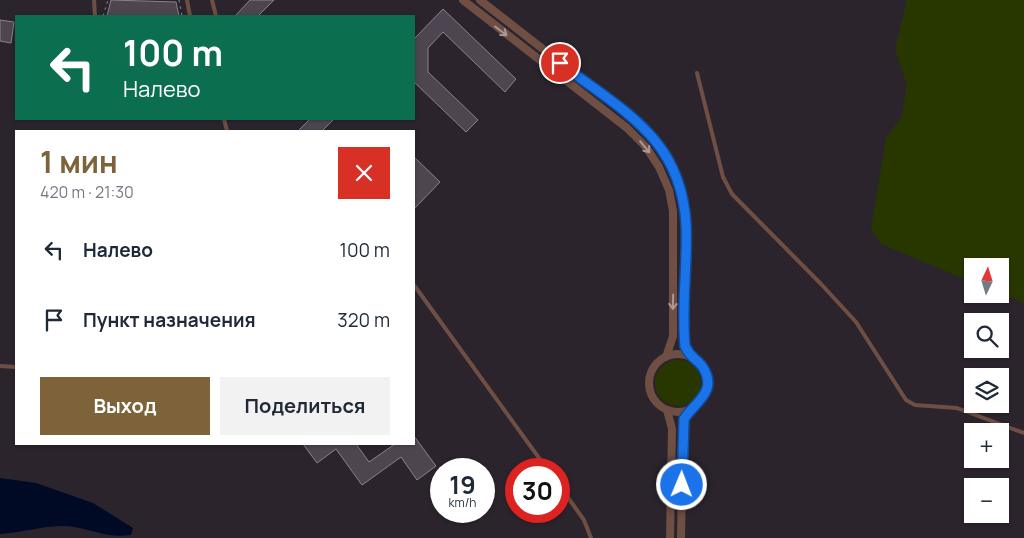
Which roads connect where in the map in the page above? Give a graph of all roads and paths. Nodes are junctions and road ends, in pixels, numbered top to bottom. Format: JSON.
{"nodes":[{"id":1,"x":94,"y":0,"type":"edge"},
{"id":2,"x":108,"y":0,"type":"edge"},
{"id":3,"x":179,"y":0,"type":"edge"},
{"id":4,"x":187,"y":0,"type":"edge"},
{"id":5,"x":212,"y":0,"type":"edge"},
{"id":6,"x":463,"y":0,"type":"edge"},
{"id":7,"x":480,"y":0,"type":"edge"},
{"id":8,"x":95,"y":15,"type":"edge"},
{"id":9,"x":103,"y":15,"type":"edge"},
{"id":10,"x":182,"y":15,"type":"edge"},
{"id":11,"x":190,"y":15,"type":"edge"},
{"id":12,"x":216,"y":15,"type":"edge"},
{"id":13,"x":697,"y":74,"type":"dead end"},
{"id":14,"x":415,"y":286,"type":"edge"},
{"id":15,"x":666,"y":357,"type":"junction"},
{"id":16,"x":690,"y":357,"type":"junction"},
{"id":17,"x":0,"y":366,"type":"edge"},
{"id":18,"x":15,"y":367,"type":"edge"},
{"id":19,"x":667,"y":410,"type":"junction"},
{"id":20,"x":690,"y":410,"type":"junction"},
{"id":21,"x":1024,"y":433,"type":"edge"},
{"id":22,"x":539,"y":458,"type":"edge"},
{"id":23,"x":570,"y":500,"type":"edge"},
{"id":24,"x":591,"y":538,"type":"edge"},
{"id":25,"x":670,"y":538,"type":"edge"},
{"id":26,"x":681,"y":538,"type":"edge"}],
"edges":[{"from":1,"to":8,"type":"lane"},
{"from":2,"to":9,"type":"path"},
{"from":3,"to":10,"type":"path"},
{"from":4,"to":11,"type":"lane"},
{"from":5,"to":12,"type":"lane"},
{"from":6,"to":15,"type":"street","one_way":true},
{"from":7,"to":16,"type":"street"},
{"from":13,"to":21,"type":"lane"},
{"from":14,"to":22,"type":"lane"},
{"from":15,"to":16,"type":"street"},
{"from":15,"to":19,"type":"street"},
{"from":16,"to":20,"type":"street"},
{"from":17,"to":18,"type":"lane"},
{"from":19,"to":20,"type":"street"},
{"from":19,"to":25,"type":"street"},
{"from":20,"to":26,"type":"street"},
{"from":23,"to":24,"type":"lane"}]}
